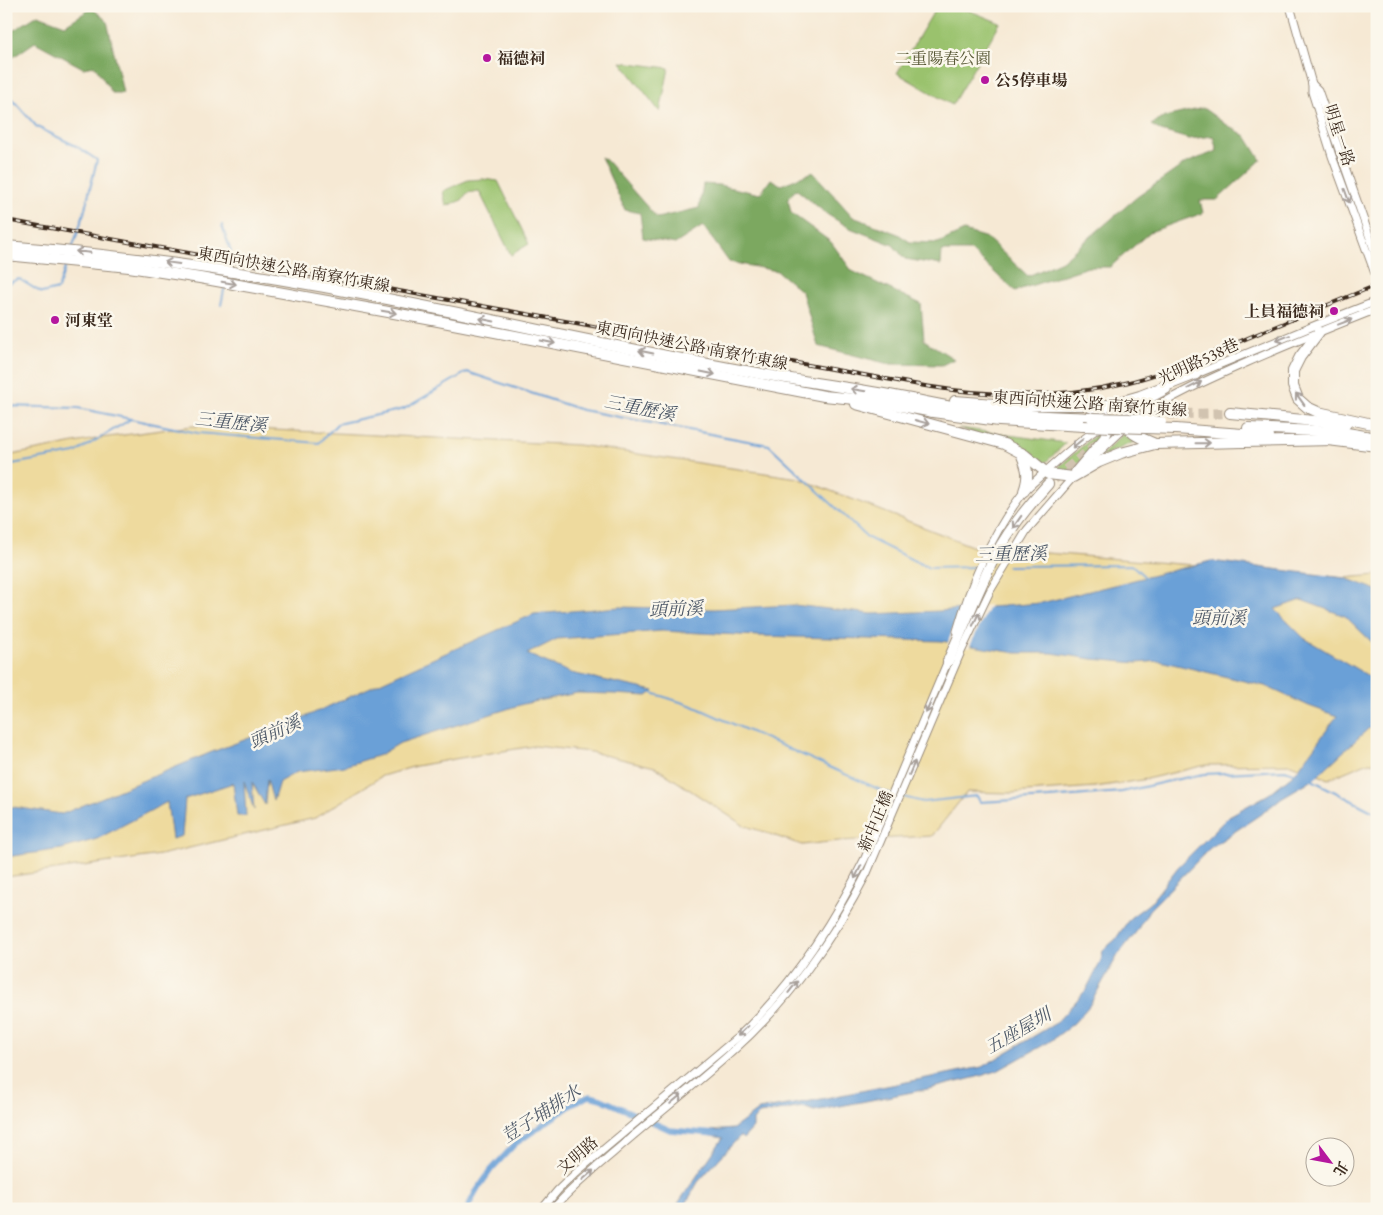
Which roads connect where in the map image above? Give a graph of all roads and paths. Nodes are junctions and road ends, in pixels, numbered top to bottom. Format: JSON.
{"nodes":[{"id":1,"x":1290,"y":6,"type":"edge"},
{"id":2,"x":1312,"y":84,"type":"junction"},
{"id":3,"x":6,"y":246,"type":"edge"},
{"id":4,"x":6,"y":255,"type":"edge"},
{"id":5,"x":1377,"y":258,"type":"edge"},
{"id":6,"x":130,"y":262,"type":"junction"},
{"id":7,"x":1377,"y":279,"type":"edge"},
{"id":8,"x":1377,"y":301,"type":"edge"},
{"id":9,"x":1377,"y":309,"type":"edge"},
{"id":10,"x":1319,"y":332,"type":"junction"},
{"id":11,"x":1196,"y":374,"type":"junction"},
{"id":12,"x":824,"y":396,"type":"junction"},
{"id":13,"x":906,"y":398,"type":"junction"},
{"id":14,"x":1084,"y":405,"type":"junction"},
{"id":15,"x":1131,"y":409,"type":"junction"},
{"id":16,"x":1230,"y":413,"type":"tunnel mouth"},
{"id":17,"x":1111,"y":421,"type":"junction"},
{"id":18,"x":1126,"y":426,"type":"junction"},
{"id":19,"x":1377,"y":426,"type":"edge"},
{"id":20,"x":1178,"y":427,"type":"junction"},
{"id":21,"x":1377,"y":438,"type":"edge"},
{"id":22,"x":1334,"y":440,"type":"junction"},
{"id":23,"x":1155,"y":444,"type":"junction"},
{"id":24,"x":1377,"y":446,"type":"edge"},
{"id":25,"x":1020,"y":452,"type":"junction"},
{"id":26,"x":1046,"y":472,"type":"junction"},
{"id":27,"x":1073,"y":477,"type":"junction"},
{"id":28,"x":1048,"y":484,"type":"tunnel mouth"},
{"id":29,"x":1024,"y":491,"type":"junction"},
{"id":30,"x":948,"y":661,"type":"junction"},
{"id":31,"x":633,"y":1125,"type":"joint"},
{"id":32,"x":639,"y":1131,"type":"joint"},
{"id":33,"x":542,"y":1209,"type":"edge"},
{"id":34,"x":553,"y":1209,"type":"edge"}],
"edges":[{"from":1,"to":2,"type":"street","name":"明星一路"},
{"from":2,"to":5,"type":"street","name":"明星一路"},
{"from":2,"to":7,"type":"street","name":"明星一路","one_way":true},
{"from":6,"to":3,"type":"highway","name":"東西向快速公路 南寮竹東線","one_way":true},
{"from":4,"to":6,"type":"highway","name":"東西向快速公路 南寮竹東線"},
{"from":6,"to":12,"type":"highway","name":"東西向快速公路 南寮竹東線","one_way":true},
{"from":13,"to":6,"type":"highway","name":"東西向快速公路 南寮竹東線","one_way":true},
{"from":8,"to":11,"type":"street","name":"光明路538巷","one_way":true},
{"from":10,"to":9,"type":"street","name":"光明路538巷","one_way":true},
{"from":18,"to":10,"type":"street","name":"光明路538巷","one_way":true},
{"from":19,"to":10,"type":"highway","one_way":true},
{"from":11,"to":14,"type":"highway"},
{"from":11,"to":15,"type":"street","name":"光明路538巷"},
{"from":12,"to":20,"type":"highway","name":"東西向快速公路 南寮竹東線","bridge":true},
{"from":12,"to":25,"type":"highway","one_way":true},
{"from":13,"to":14,"type":"highway"},
{"from":13,"to":20,"type":"highway","name":"東西向快速公路 南寮竹東線","bridge":true},
{"from":14,"to":17,"type":"highway"},
{"from":15,"to":17,"type":"street","name":"光明路538巷"},
{"from":15,"to":18,"type":"highway"},
{"from":16,"to":19,"type":"highway"},
{"from":17,"to":26,"type":"street","name":"光明路538巷","one_way":true},
{"from":17,"to":27,"type":"highway"},
{"from":18,"to":23,"type":"highway"},
{"from":18,"to":27,"type":"street","name":"光明路538巷"},
{"from":20,"to":21,"type":"highway","name":"東西向快速公路 南寮竹東線"},
{"from":20,"to":22,"type":"highway","name":"東西向快速公路 南寮竹東線"},
{"from":23,"to":22,"type":"highway","one_way":true},
{"from":22,"to":24,"type":"highway","name":"東西向快速公路 南寮竹東線"},
{"from":23,"to":27,"type":"highway"},
{"from":25,"to":26,"type":"highway"},
{"from":25,"to":29,"type":"highway"},
{"from":26,"to":27,"type":"highway"},
{"from":26,"to":29,"type":"street","name":"光明路538巷"},
{"from":32,"to":27,"type":"street","name":"新中正橋","one_way":true},
{"from":28,"to":30,"type":"highway","one_way":true},
{"from":29,"to":30,"type":"street","name":"新中正橋"},
{"from":30,"to":31,"type":"street","name":"新中正橋","one_way":true},
{"from":31,"to":33,"type":"street","name":"文明路"},
{"from":34,"to":32,"type":"street","name":"文明路","one_way":true}]}
